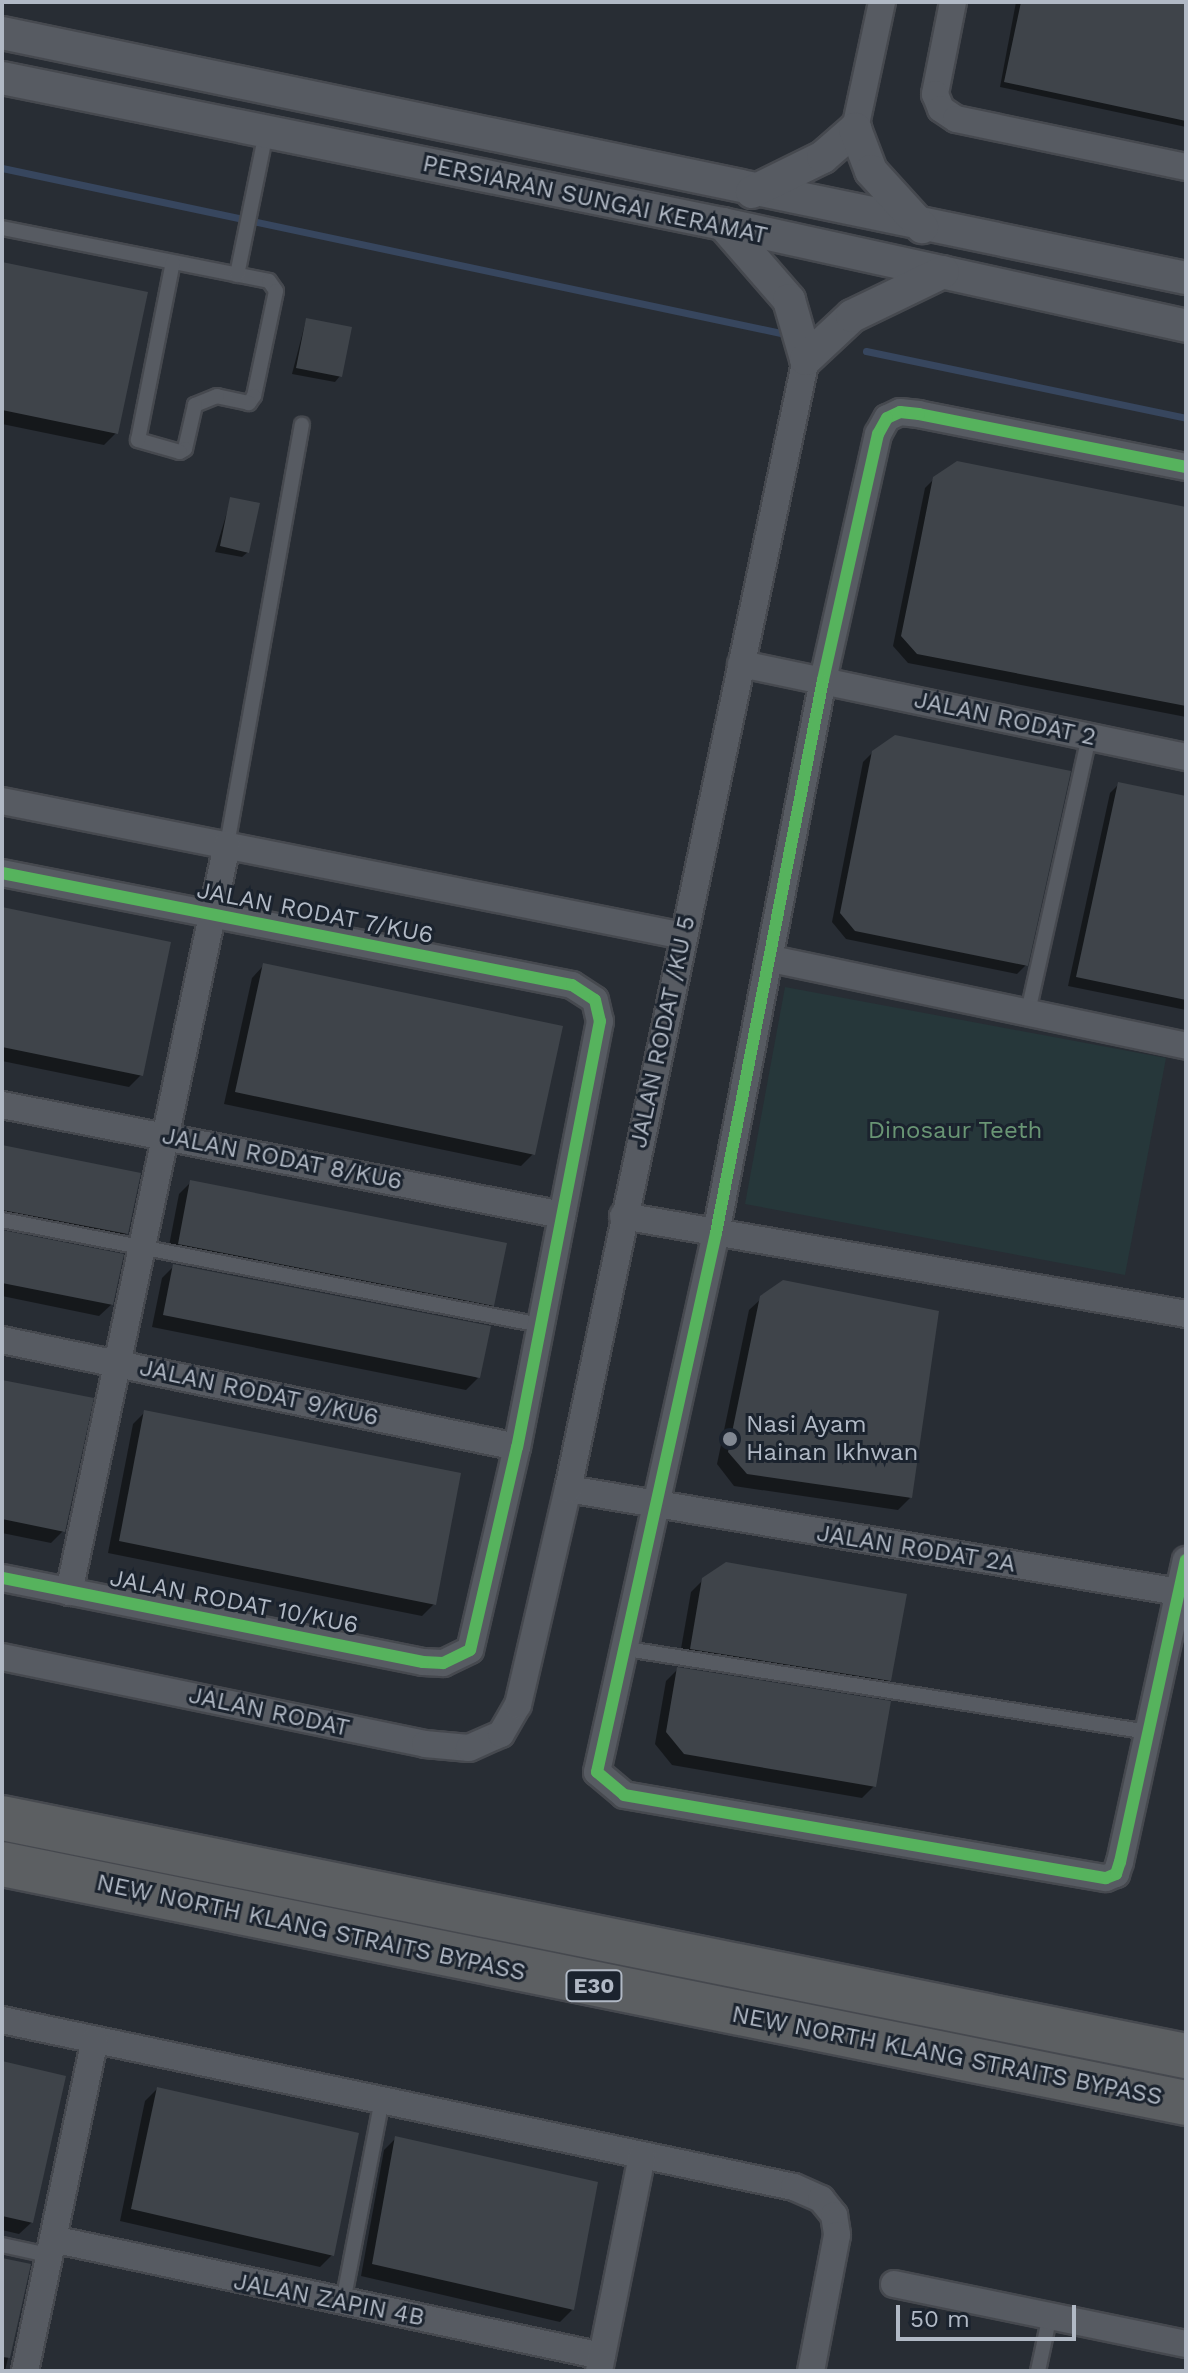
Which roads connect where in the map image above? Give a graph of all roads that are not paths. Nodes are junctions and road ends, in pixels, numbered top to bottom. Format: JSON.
{"nodes":[{"id":1,"x":882,"y":2,"type":"edge"},
{"id":2,"x":953,"y":2,"type":"edge"},
{"id":3,"x":2,"y":33,"type":"edge"},
{"id":4,"x":2,"y":78,"type":"edge"},
{"id":5,"x":236,"y":82,"type":"junction"},
{"id":6,"x":855,"y":129,"type":"junction"},
{"id":7,"x":264,"y":133,"type":"junction"},
{"id":8,"x":1186,"y":167,"type":"edge"},
{"id":9,"x":752,"y":192,"type":"junction"},
{"id":10,"x":723,"y":224,"type":"junction"},
{"id":11,"x":922,"y":227,"type":"junction"},
{"id":12,"x":2,"y":228,"type":"edge"},
{"id":13,"x":173,"y":262,"type":"junction"},
{"id":14,"x":943,"y":272,"type":"junction"},
{"id":15,"x":237,"y":275,"type":"junction"},
{"id":16,"x":1186,"y":278,"type":"edge"},
{"id":17,"x":1186,"y":326,"type":"edge"},
{"id":18,"x":806,"y":359,"type":"junction"},
{"id":19,"x":302,"y":425,"type":"dead end"},
{"id":20,"x":1186,"y":467,"type":"edge"},
{"id":21,"x":741,"y":664,"type":"junction"},
{"id":22,"x":823,"y":680,"type":"junction"},
{"id":23,"x":1089,"y":736,"type":"junction"},
{"id":24,"x":1186,"y":757,"type":"edge"},
{"id":25,"x":2,"y":801,"type":"edge"},
{"id":26,"x":227,"y":845,"type":"junction"},
{"id":27,"x":2,"y":873,"type":"edge"},
{"id":28,"x":212,"y":916,"type":"junction"},
{"id":29,"x":684,"y":936,"type":"junction"},
{"id":30,"x":771,"y":959,"type":"junction"},
{"id":31,"x":1028,"y":1012,"type":"junction"},
{"id":32,"x":1186,"y":1046,"type":"edge"},
{"id":33,"x":2,"y":1105,"type":"edge"},
{"id":34,"x":167,"y":1136,"type":"junction"},
{"id":35,"x":562,"y":1215,"type":"junction"},
{"id":36,"x":623,"y":1216,"type":"junction"},
{"id":37,"x":2,"y":1220,"type":"edge"},
{"id":38,"x":716,"y":1233,"type":"junction"},
{"id":39,"x":143,"y":1246,"type":"junction"},
{"id":40,"x":1186,"y":1314,"type":"edge"},
{"id":41,"x":540,"y":1325,"type":"junction"},
{"id":42,"x":2,"y":1340,"type":"edge"},
{"id":43,"x":118,"y":1364,"type":"junction"},
{"id":44,"x":517,"y":1447,"type":"junction"},
{"id":45,"x":568,"y":1489,"type":"junction"},
{"id":46,"x":654,"y":1506,"type":"junction"},
{"id":47,"x":1186,"y":1560,"type":"edge"},
{"id":48,"x":2,"y":1578,"type":"edge"},
{"id":49,"x":69,"y":1592,"type":"junction"},
{"id":50,"x":1178,"y":1592,"type":"junction"},
{"id":51,"x":627,"y":1649,"type":"junction"},
{"id":52,"x":2,"y":1657,"type":"edge"},
{"id":53,"x":518,"y":1705,"type":"joint"},
{"id":54,"x":1148,"y":1732,"type":"junction"},
{"id":55,"x":2,"y":1818,"type":"edge"},
{"id":56,"x":2,"y":1864,"type":"edge"},
{"id":57,"x":595,"y":1986,"type":"junction"},
{"id":58,"x":883,"y":1996,"type":"junction"},
{"id":59,"x":2,"y":2020,"type":"edge"},
{"id":60,"x":1186,"y":2027,"type":"edge"},
{"id":61,"x":95,"y":2040,"type":"junction"},
{"id":62,"x":1186,"y":2056,"type":"edge"},
{"id":63,"x":382,"y":2100,"type":"junction"},
{"id":64,"x":1186,"y":2103,"type":"edge"},
{"id":65,"x":1186,"y":2134,"type":"edge"},
{"id":66,"x":642,"y":2156,"type":"junction"},
{"id":67,"x":2,"y":2245,"type":"edge"},
{"id":68,"x":54,"y":2248,"type":"junction"},
{"id":69,"x":894,"y":2284,"type":"dead end"},
{"id":70,"x":343,"y":2302,"type":"junction"},
{"id":71,"x":1050,"y":2315,"type":"junction"},
{"id":72,"x":1186,"y":2344,"type":"edge"},
{"id":73,"x":600,"y":2367,"type":"edge"},
{"id":74,"x":25,"y":2371,"type":"edge"},
{"id":75,"x":811,"y":2371,"type":"edge"},
{"id":76,"x":1038,"y":2371,"type":"edge"}],
"edges":[{"from":1,"to":6,"type":"street"},
{"from":2,"to":8,"type":"street"},
{"from":3,"to":5,"type":"street","name":"PERSIARAN SUNGAI KERAMAT"},
{"from":4,"to":7,"type":"street","name":"PERSIARAN SUNGAI KERAMAT"},
{"from":5,"to":7,"type":"street"},
{"from":5,"to":9,"type":"street","name":"PERSIARAN SUNGAI KERAMAT"},
{"from":6,"to":9,"type":"street"},
{"from":6,"to":11,"type":"street"},
{"from":7,"to":10,"type":"street","name":"PERSIARAN SUNGAI KERAMAT"},
{"from":7,"to":15,"type":"lane"},
{"from":9,"to":11,"type":"street","name":"PERSIARAN SUNGAI KERAMAT"},
{"from":10,"to":14,"type":"street","name":"PERSIARAN SUNGAI KERAMAT"},
{"from":10,"to":18,"type":"street"},
{"from":11,"to":16,"type":"street","name":"PERSIARAN SUNGAI KERAMAT"},
{"from":12,"to":13,"type":"lane"},
{"from":13,"to":15,"type":"lane"},
{"from":13,"to":15,"type":"lane"},
{"from":14,"to":17,"type":"street","name":"PERSIARAN SUNGAI KERAMAT"},
{"from":14,"to":18,"type":"street"},
{"from":18,"to":21,"type":"street","name":"JALAN RODAT /KU 5"},
{"from":19,"to":26,"type":"lane"},
{"from":20,"to":22,"type":"street"},
{"from":21,"to":22,"type":"street","name":"JALAN RODAT 2"},
{"from":21,"to":29,"type":"street","name":"JALAN RODAT /KU 5"},
{"from":22,"to":23,"type":"street","name":"JALAN RODAT 2"},
{"from":22,"to":30,"type":"street"},
{"from":23,"to":24,"type":"street","name":"JALAN RODAT 2"},
{"from":23,"to":31,"type":"lane"},
{"from":25,"to":26,"type":"street"},
{"from":26,"to":28,"type":"street"},
{"from":26,"to":29,"type":"street"},
{"from":27,"to":28,"type":"street","name":"JALAN RODAT 7/KU6"},
{"from":28,"to":34,"type":"street"},
{"from":28,"to":35,"type":"street","name":"JALAN RODAT 7/KU6"},
{"from":29,"to":36,"type":"street","name":"JALAN RODAT /KU 5"},
{"from":30,"to":31,"type":"street"},
{"from":30,"to":38,"type":"street"},
{"from":31,"to":32,"type":"street"},
{"from":33,"to":34,"type":"street","name":"JALAN RODAT 8/KU6"},
{"from":34,"to":35,"type":"street","name":"JALAN RODAT 8/KU6"},
{"from":34,"to":39,"type":"street"},
{"from":35,"to":41,"type":"street"},
{"from":36,"to":38,"type":"street"},
{"from":36,"to":45,"type":"street","name":"JALAN RODAT /KU 5"},
{"from":37,"to":39,"type":"lane"},
{"from":38,"to":40,"type":"street"},
{"from":38,"to":46,"type":"street"},
{"from":39,"to":41,"type":"lane"},
{"from":39,"to":43,"type":"street"},
{"from":41,"to":44,"type":"street"},
{"from":42,"to":43,"type":"street","name":"JALAN RODAT 9/KU6"},
{"from":43,"to":44,"type":"street","name":"JALAN RODAT 9/KU6"},
{"from":43,"to":49,"type":"street"},
{"from":44,"to":49,"type":"street","name":"JALAN RODAT 10/KU6"},
{"from":45,"to":46,"type":"street","name":"JALAN RODAT 2A"},
{"from":45,"to":53,"type":"street","name":"JALAN RODAT /KU 5"},
{"from":46,"to":50,"type":"street","name":"JALAN RODAT 2A"},
{"from":46,"to":51,"type":"street"},
{"from":47,"to":50,"type":"street"},
{"from":48,"to":49,"type":"street","name":"JALAN RODAT 10/KU6"},
{"from":50,"to":54,"type":"street"},
{"from":51,"to":54,"type":"lane"},
{"from":51,"to":54,"type":"street"},
{"from":52,"to":53,"type":"street","name":"JALAN RODAT"},
{"from":55,"to":58,"type":"highway","name":"NEW NORTH KLANG STRAITS BYPASS","number":"E30"},
{"from":56,"to":57,"type":"highway","name":"NEW NORTH KLANG STRAITS BYPASS","number":"E30"},
{"from":57,"to":64,"type":"highway","name":"NEW NORTH KLANG STRAITS BYPASS","number":"E30"},
{"from":57,"to":65,"type":"highway"},
{"from":58,"to":60,"type":"highway"},
{"from":58,"to":62,"type":"highway","name":"NEW NORTH KLANG STRAITS BYPASS","number":"E30"},
{"from":59,"to":61,"type":"street"},
{"from":61,"to":63,"type":"street"},
{"from":61,"to":68,"type":"street"},
{"from":63,"to":66,"type":"street"},
{"from":63,"to":70,"type":"lane"},
{"from":66,"to":73,"type":"street"},
{"from":66,"to":75,"type":"street"},
{"from":67,"to":68,"type":"lane"},
{"from":68,"to":70,"type":"street","name":"JALAN ZAPIN 4B"},
{"from":68,"to":74,"type":"street"},
{"from":69,"to":71,"type":"street"},
{"from":70,"to":73,"type":"street","name":"JALAN ZAPIN 4B"},
{"from":71,"to":72,"type":"street"},
{"from":71,"to":76,"type":"lane"}]}
